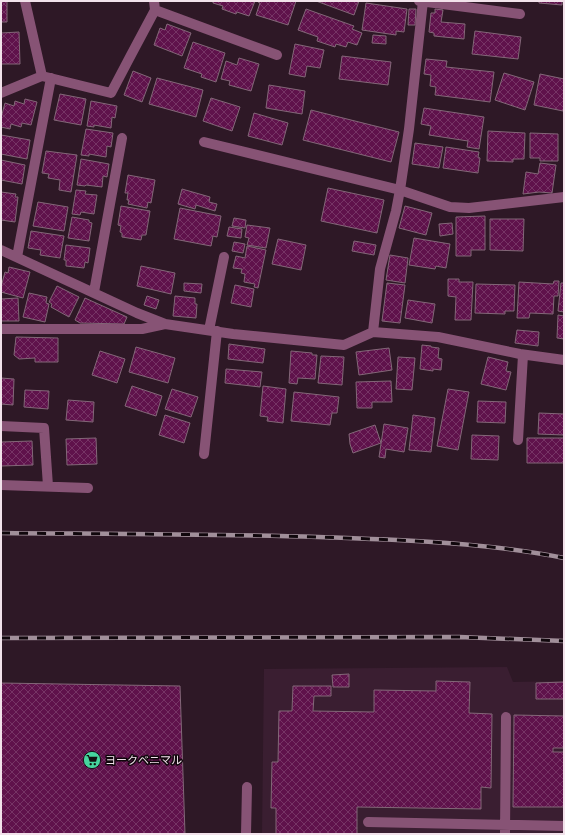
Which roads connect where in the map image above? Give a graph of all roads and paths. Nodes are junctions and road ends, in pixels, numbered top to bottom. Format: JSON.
{"nodes":[{"id":1,"x":25,"y":1,"type":"edge"},
{"id":2,"x":419,"y":1,"type":"edge"},
{"id":3,"x":422,"y":1,"type":"edge"},
{"id":4,"x":155,"y":6,"type":"edge"},
{"id":5,"x":520,"y":14,"type":"dead end"},
{"id":6,"x":277,"y":56,"type":"dead end"},
{"id":7,"x":47,"y":77,"type":"junction"},
{"id":8,"x":1,"y":93,"type":"edge"},
{"id":9,"x":122,"y":138,"type":"dead end"},
{"id":10,"x":204,"y":142,"type":"dead end"},
{"id":11,"x":400,"y":190,"type":"junction"},
{"id":12,"x":564,"y":197,"type":"edge"},
{"id":13,"x":1,"y":250,"type":"edge"},
{"id":14,"x":17,"y":257,"type":"junction"},
{"id":15,"x":224,"y":257,"type":"dead end"},
{"id":16,"x":94,"y":292,"type":"junction"},
{"id":17,"x":165,"y":324,"type":"junction"},
{"id":18,"x":1,"y":329,"type":"edge"},
{"id":19,"x":213,"y":331,"type":"junction"},
{"id":20,"x":373,"y":332,"type":"junction"},
{"id":21,"x":523,"y":355,"type":"junction"},
{"id":22,"x":564,"y":360,"type":"edge"},
{"id":23,"x":1,"y":426,"type":"edge"},
{"id":24,"x":518,"y":440,"type":"dead end"},
{"id":25,"x":204,"y":454,"type":"dead end"},
{"id":26,"x":1,"y":485,"type":"edge"},
{"id":27,"x":48,"y":486,"type":"junction"},
{"id":28,"x":88,"y":488,"type":"dead end"},
{"id":29,"x":506,"y":717,"type":"dead end"},
{"id":30,"x":247,"y":788,"type":"dead end"},
{"id":31,"x":368,"y":822,"type":"dead end"},
{"id":32,"x":564,"y":826,"type":"edge"},
{"id":33,"x":505,"y":829,"type":"edge"},
{"id":34,"x":246,"y":834,"type":"edge"}],
"edges":[{"from":1,"to":7,"type":"street"},
{"from":2,"to":3,"type":"street"},
{"from":3,"to":5,"type":"street"},
{"from":3,"to":11,"type":"street"},
{"from":4,"to":6,"type":"street"},
{"from":4,"to":7,"type":"street"},
{"from":7,"to":8,"type":"street"},
{"from":7,"to":14,"type":"street"},
{"from":9,"to":16,"type":"street"},
{"from":10,"to":11,"type":"street"},
{"from":11,"to":12,"type":"street"},
{"from":11,"to":20,"type":"street"},
{"from":13,"to":14,"type":"street"},
{"from":14,"to":16,"type":"street"},
{"from":15,"to":19,"type":"street"},
{"from":16,"to":17,"type":"street"},
{"from":17,"to":18,"type":"street"},
{"from":17,"to":19,"type":"street"},
{"from":19,"to":20,"type":"street"},
{"from":19,"to":25,"type":"street"},
{"from":20,"to":21,"type":"street"},
{"from":21,"to":22,"type":"street"},
{"from":21,"to":24,"type":"street"},
{"from":23,"to":27,"type":"street"},
{"from":26,"to":27,"type":"street"},
{"from":27,"to":28,"type":"street"},
{"from":29,"to":33,"type":"street"},
{"from":30,"to":34,"type":"street"},
{"from":31,"to":33,"type":"street"},
{"from":32,"to":33,"type":"street"}]}
